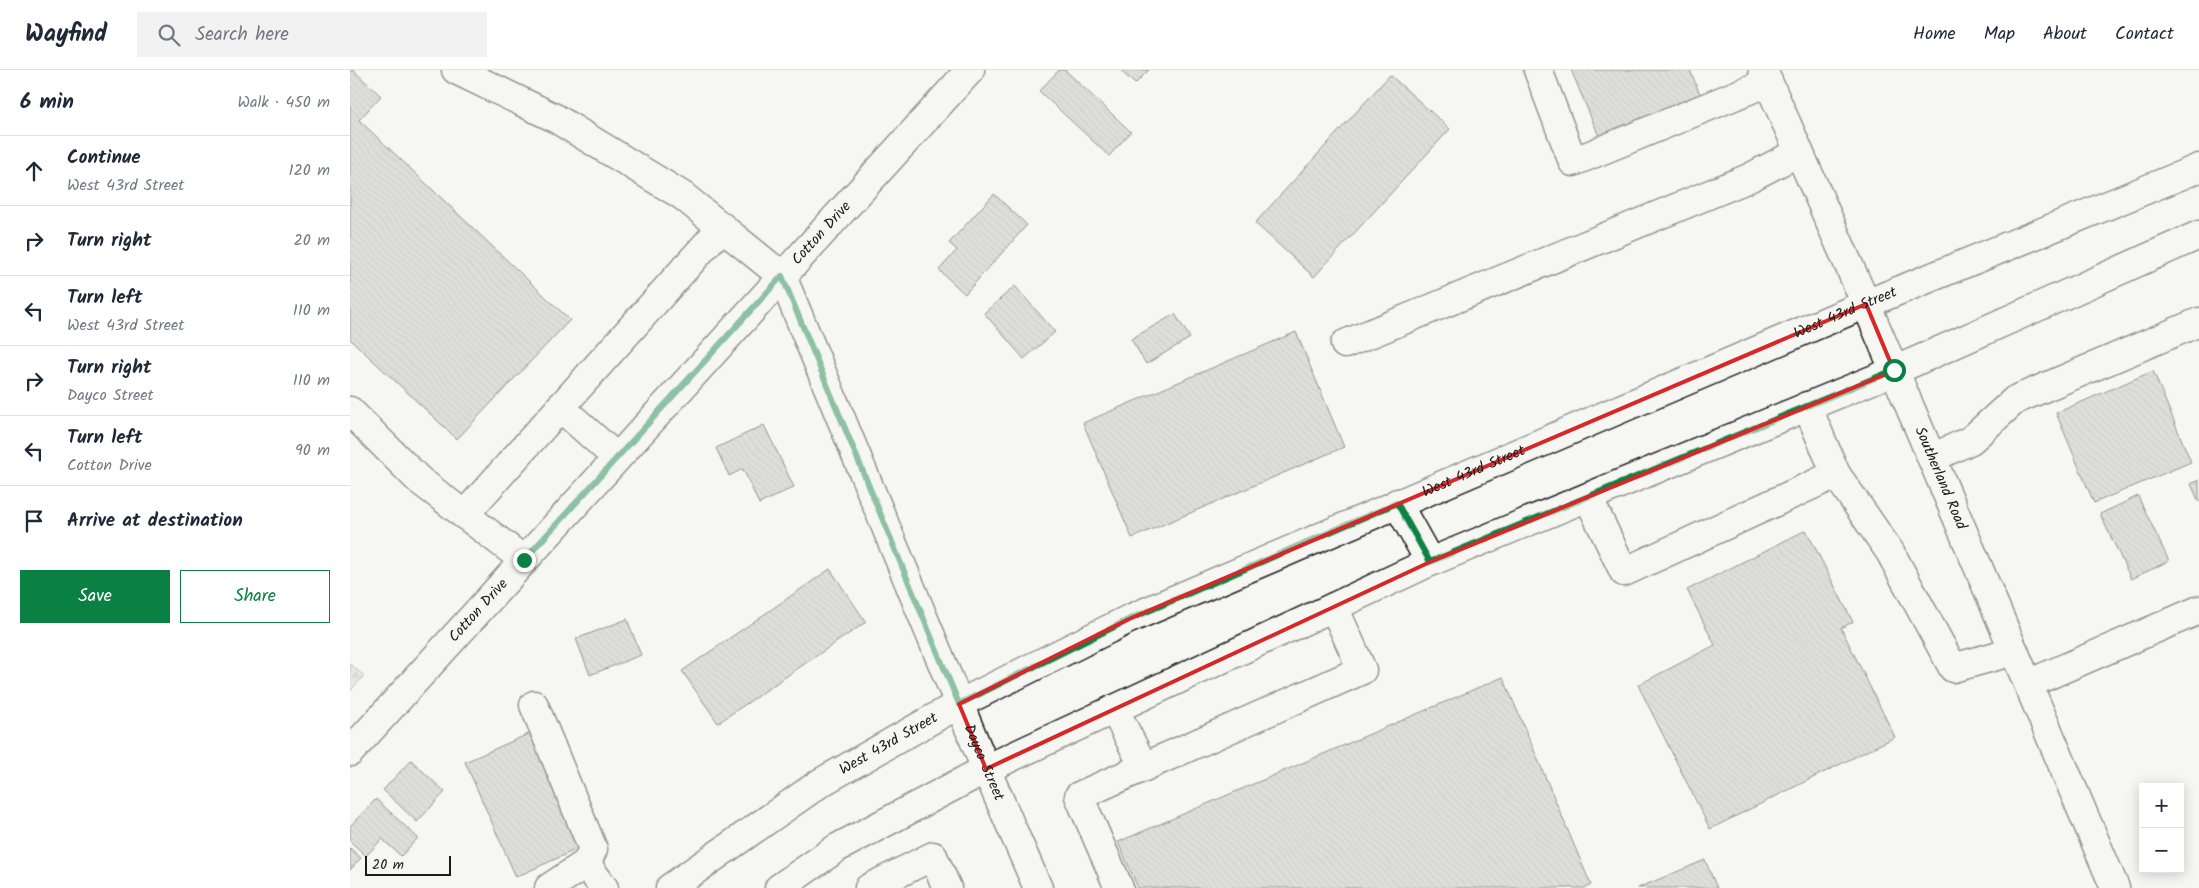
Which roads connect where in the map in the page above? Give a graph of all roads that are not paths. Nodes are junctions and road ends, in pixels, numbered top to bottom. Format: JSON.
{"nodes":[{"id":1,"x":456,"y":70,"type":"edge"},
{"id":2,"x":970,"y":70,"type":"edge"},
{"id":3,"x":1538,"y":70,"type":"edge"},
{"id":4,"x":1765,"y":76,"type":"edge"},
{"id":5,"x":1799,"y":152,"type":"junction"},
{"id":6,"x":2199,"y":168,"type":"edge"},
{"id":7,"x":722,"y":227,"type":"junction"},
{"id":8,"x":2199,"y":235,"type":"edge"},
{"id":9,"x":782,"y":276,"type":"junction"},
{"id":10,"x":1866,"y":304,"type":"junction"},
{"id":11,"x":2199,"y":322,"type":"edge"},
{"id":12,"x":1345,"y":344,"type":"dead end"},
{"id":13,"x":1894,"y":370,"type":"junction"},
{"id":14,"x":1807,"y":406,"type":"junction"},
{"id":15,"x":560,"y":408,"type":"junction"},
{"id":16,"x":350,"y":411,"type":"edge"},
{"id":17,"x":617,"y":458,"type":"junction"},
{"id":18,"x":1932,"y":458,"type":"junction"},
{"id":19,"x":1836,"y":474,"type":"junction"},
{"id":20,"x":1588,"y":497,"type":"junction"},
{"id":21,"x":1397,"y":503,"type":"junction"},
{"id":22,"x":464,"y":514,"type":"junction"},
{"id":23,"x":524,"y":560,"type":"junction"},
{"id":24,"x":1430,"y":562,"type":"junction"},
{"id":25,"x":1334,"y":607,"type":"junction"},
{"id":26,"x":2199,"y":610,"type":"edge"},
{"id":27,"x":2014,"y":651,"type":"junction"},
{"id":28,"x":2028,"y":684,"type":"junction"},
{"id":29,"x":959,"y":704,"type":"junction"},
{"id":30,"x":534,"y":705,"type":"dead end"},
{"id":31,"x":1114,"y":710,"type":"junction"},
{"id":32,"x":350,"y":752,"type":"edge"},
{"id":33,"x":1144,"y":767,"type":"junction"},
{"id":34,"x":986,"y":769,"type":"junction"},
{"id":35,"x":585,"y":868,"type":"junction"},
{"id":36,"x":549,"y":888,"type":"edge"},
{"id":37,"x":604,"y":888,"type":"edge"},
{"id":38,"x":670,"y":888,"type":"edge"},
{"id":39,"x":779,"y":888,"type":"edge"},
{"id":40,"x":869,"y":888,"type":"edge"},
{"id":41,"x":947,"y":888,"type":"edge"},
{"id":42,"x":1038,"y":888,"type":"edge"},
{"id":43,"x":1118,"y":888,"type":"edge"},
{"id":44,"x":2115,"y":888,"type":"edge"}],
"edges":[{"from":1,"to":7,"type":"main road"},
{"from":2,"to":9,"type":"main road","name":"Cotton Drive"},
{"from":3,"to":4,"type":"main road"},
{"from":4,"to":5,"type":"main road","name":"Southerland Road"},
{"from":5,"to":10,"type":"main road","name":"Southerland Road"},
{"from":5,"to":12,"type":"main road"},
{"from":6,"to":10,"type":"main road","name":"West 43rd Street"},
{"from":7,"to":9,"type":"main road"},
{"from":7,"to":15,"type":"main road"},
{"from":8,"to":13,"type":"main road"},
{"from":9,"to":17,"type":"main road","name":"Cotton Drive"},
{"from":9,"to":29,"type":"main road","name":"Dayco Street"},
{"from":10,"to":13,"type":"main road","name":"Southerland Road"},
{"from":10,"to":21,"type":"main road","name":"West 43rd Street"},
{"from":11,"to":18,"type":"main road"},
{"from":13,"to":14,"type":"main road"},
{"from":13,"to":18,"type":"main road","name":"Southerland Road"},
{"from":14,"to":19,"type":"main road"},
{"from":14,"to":20,"type":"main road"},
{"from":15,"to":17,"type":"main road"},
{"from":15,"to":22,"type":"main road"},
{"from":16,"to":22,"type":"main road"},
{"from":17,"to":23,"type":"main road","name":"Cotton Drive"},
{"from":18,"to":27,"type":"main road","name":"Southerland Road"},
{"from":19,"to":20,"type":"main road"},
{"from":19,"to":27,"type":"main road"},
{"from":20,"to":24,"type":"main road"},
{"from":21,"to":24,"type":"main road"},
{"from":21,"to":29,"type":"main road","name":"West 43rd Street"},
{"from":22,"to":23,"type":"main road"},
{"from":23,"to":32,"type":"main road","name":"Cotton Drive"},
{"from":24,"to":25,"type":"main road"},
{"from":25,"to":31,"type":"main road"},
{"from":25,"to":33,"type":"main road"},
{"from":26,"to":28,"type":"main road"},
{"from":27,"to":28,"type":"main road","name":"Southerland Road"},
{"from":28,"to":44,"type":"main road","name":"Southerland Road"},
{"from":29,"to":34,"type":"main road","name":"Dayco Street"},
{"from":29,"to":38,"type":"main road","name":"West 43rd Street"},
{"from":30,"to":35,"type":"main road"},
{"from":31,"to":33,"type":"main road"},
{"from":31,"to":34,"type":"main road"},
{"from":33,"to":43,"type":"main road"},
{"from":34,"to":39,"type":"main road"},
{"from":34,"to":42,"type":"main road","name":"Dayco Street"},
{"from":35,"to":36,"type":"main road"},
{"from":35,"to":37,"type":"main road"},
{"from":40,"to":41,"type":"main road"}]}
